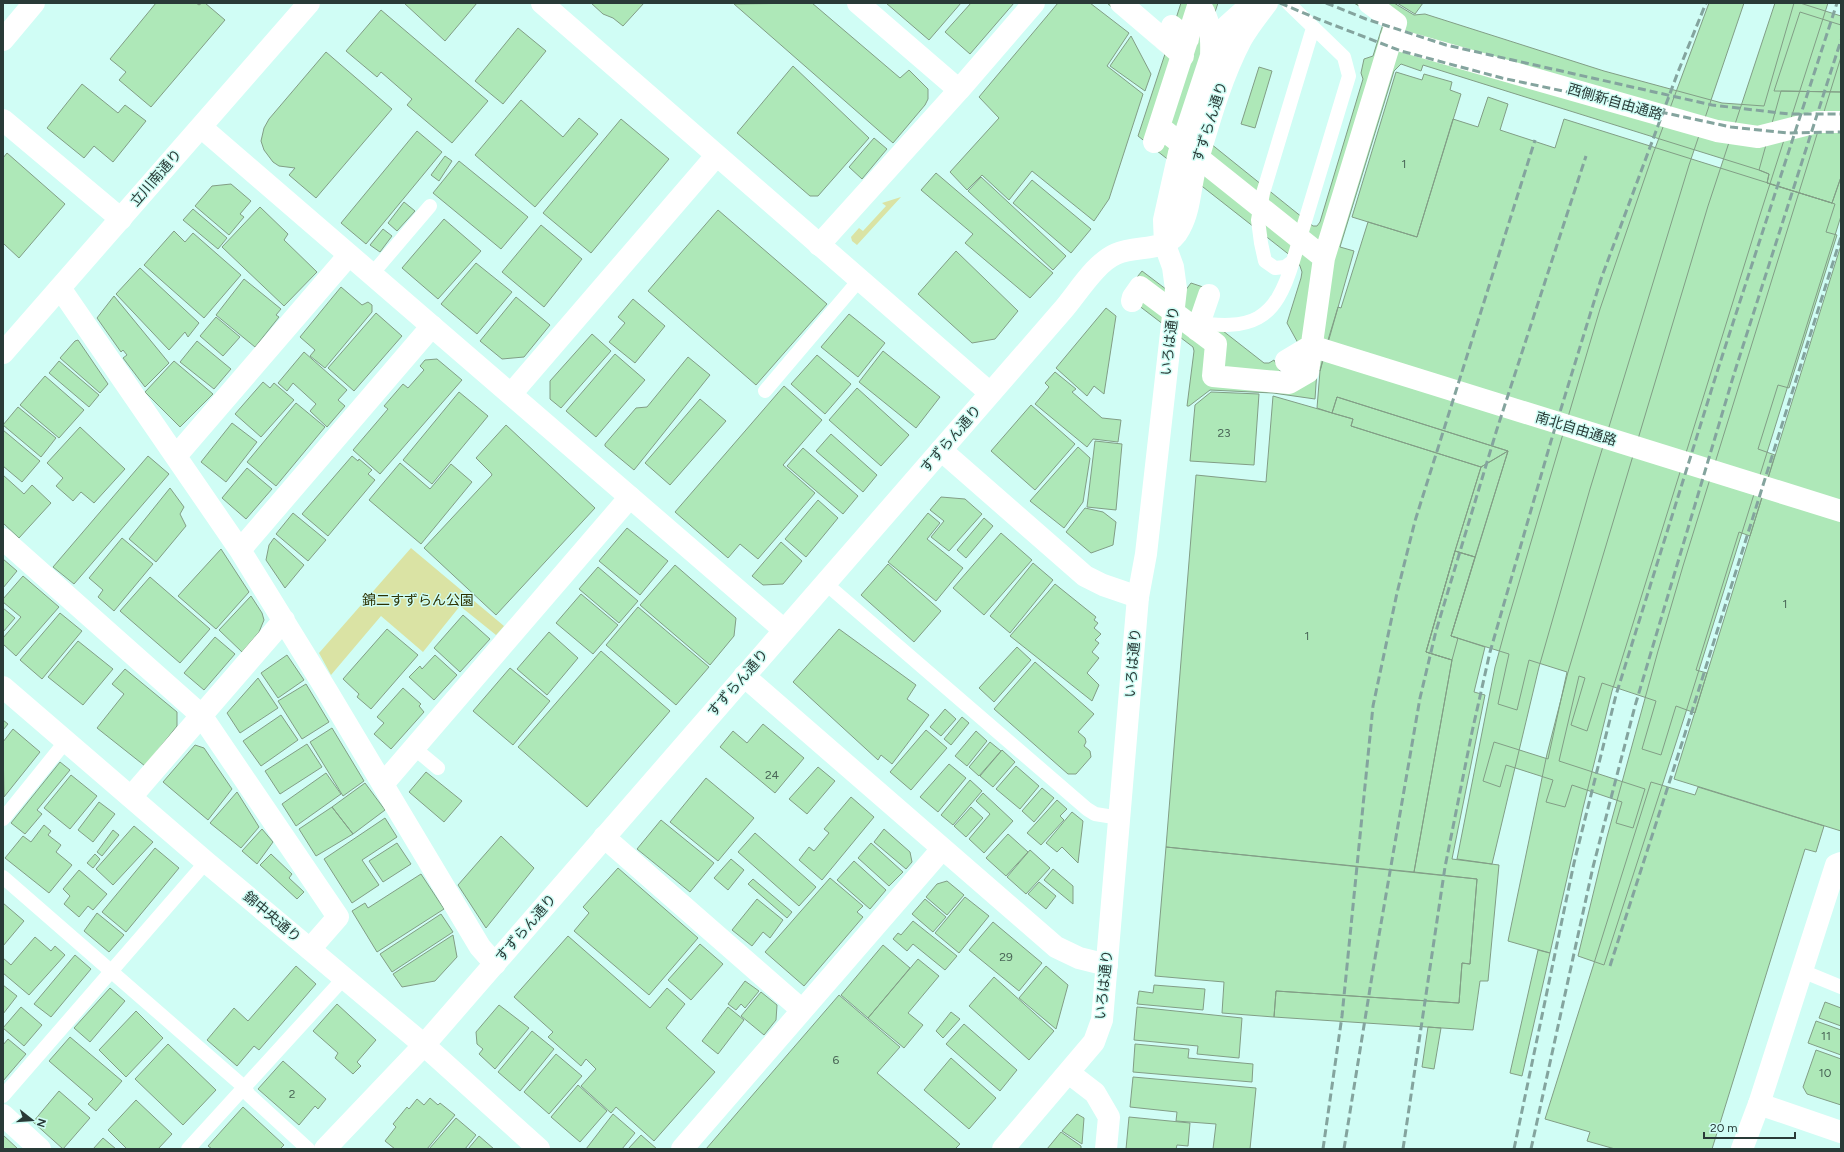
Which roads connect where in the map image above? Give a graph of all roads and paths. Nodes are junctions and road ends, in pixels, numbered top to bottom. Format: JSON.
{"nodes":[{"id":1,"x":34,"y":3,"type":"edge"},
{"id":2,"x":309,"y":3,"type":"edge"},
{"id":3,"x":542,"y":3,"type":"edge"},
{"id":4,"x":858,"y":3,"type":"edge"},
{"id":5,"x":1034,"y":3,"type":"edge"},
{"id":6,"x":1121,"y":3,"type":"edge"},
{"id":7,"x":1199,"y":3,"type":"edge"},
{"id":8,"x":1256,"y":3,"type":"edge"},
{"id":9,"x":1267,"y":3,"type":"edge"},
{"id":10,"x":1288,"y":3,"type":"edge"},
{"id":11,"x":1369,"y":3,"type":"edge"},
{"id":12,"x":1313,"y":28,"type":"junction"},
{"id":13,"x":1391,"y":38,"type":"junction"},
{"id":14,"x":3,"y":40,"type":"edge"},
{"id":15,"x":1181,"y":40,"type":"junction"},
{"id":16,"x":1211,"y":56,"type":"junction"},
{"id":17,"x":959,"y":90,"type":"junction"},
{"id":18,"x":3,"y":120,"type":"edge"},
{"id":19,"x":1841,"y":122,"type":"edge"},
{"id":20,"x":201,"y":127,"type":"junction"},
{"id":21,"x":716,"y":156,"type":"junction"},
{"id":22,"x":430,"y":206,"type":"dead end"},
{"id":23,"x":121,"y":219,"type":"junction"},
{"id":24,"x":819,"y":245,"type":"junction"},
{"id":25,"x":1165,"y":245,"type":"junction"},
{"id":26,"x":349,"y":255,"type":"junction"},
{"id":27,"x":1324,"y":258,"type":"junction"},
{"id":28,"x":1294,"y":261,"type":"junction"},
{"id":29,"x":372,"y":274,"type":"junction"},
{"id":30,"x":860,"y":279,"type":"junction"},
{"id":31,"x":60,"y":288,"type":"junction"},
{"id":32,"x":1209,"y":295,"type":"dead end"},
{"id":33,"x":1132,"y":305,"type":"dead end"},
{"id":34,"x":1173,"y":320,"type":"junction"},
{"id":35,"x":432,"y":326,"type":"junction"},
{"id":36,"x":1197,"y":330,"type":"junction"},
{"id":37,"x":1303,"y":341,"type":"junction"},
{"id":38,"x":3,"y":353,"type":"edge"},
{"id":39,"x":1286,"y":362,"type":"dead end"},
{"id":40,"x":765,"y":391,"type":"dead end"},
{"id":41,"x":990,"y":393,"type":"junction"},
{"id":42,"x":511,"y":394,"type":"junction"},
{"id":43,"x":941,"y":450,"type":"junction"},
{"id":44,"x":176,"y":456,"type":"junction"},
{"id":45,"x":630,"y":497,"type":"junction"},
{"id":46,"x":1841,"y":511,"type":"edge"},
{"id":47,"x":3,"y":539,"type":"edge"},
{"id":48,"x":240,"y":550,"type":"junction"},
{"id":49,"x":825,"y":583,"type":"junction"},
{"id":50,"x":1138,"y":597,"type":"junction"},
{"id":51,"x":284,"y":620,"type":"junction"},
{"id":52,"x":784,"y":630,"type":"junction"},
{"id":53,"x":744,"y":676,"type":"junction"},
{"id":54,"x":3,"y":687,"type":"edge"},
{"id":55,"x":201,"y":715,"type":"junction"},
{"id":56,"x":66,"y":741,"type":"junction"},
{"id":57,"x":414,"y":748,"type":"junction"},
{"id":58,"x":438,"y":768,"type":"dead end"},
{"id":59,"x":383,"y":784,"type":"junction"},
{"id":60,"x":131,"y":797,"type":"junction"},
{"id":61,"x":1120,"y":818,"type":"junction"},
{"id":62,"x":3,"y":820,"type":"edge"},
{"id":63,"x":604,"y":837,"type":"junction"},
{"id":64,"x":942,"y":849,"type":"junction"},
{"id":65,"x":206,"y":862,"type":"junction"},
{"id":66,"x":1841,"y":864,"type":"edge"},
{"id":67,"x":3,"y":877,"type":"edge"},
{"id":68,"x":310,"y":949,"type":"junction"},
{"id":69,"x":495,"y":964,"type":"junction"},
{"id":70,"x":1107,"y":965,"type":"junction"},
{"id":71,"x":110,"y":971,"type":"junction"},
{"id":72,"x":1802,"y":971,"type":"junction"},
{"id":73,"x":344,"y":978,"type":"junction"},
{"id":74,"x":1841,"y":987,"type":"edge"},
{"id":75,"x":802,"y":1010,"type":"junction"},
{"id":76,"x":424,"y":1045,"type":"junction"},
{"id":77,"x":1069,"y":1073,"type":"junction"},
{"id":78,"x":244,"y":1087,"type":"junction"},
{"id":79,"x":3,"y":1096,"type":"edge"},
{"id":80,"x":1759,"y":1104,"type":"junction"},
{"id":81,"x":3,"y":1115,"type":"edge"},
{"id":82,"x":1841,"y":1132,"type":"edge"},
{"id":83,"x":40,"y":1149,"type":"edge"},
{"id":84,"x":188,"y":1149,"type":"edge"},
{"id":85,"x":308,"y":1149,"type":"edge"},
{"id":86,"x":325,"y":1149,"type":"edge"},
{"id":87,"x":539,"y":1149,"type":"edge"},
{"id":88,"x":682,"y":1149,"type":"edge"},
{"id":89,"x":1003,"y":1149,"type":"edge"},
{"id":90,"x":1106,"y":1149,"type":"edge"},
{"id":91,"x":1742,"y":1149,"type":"edge"}],
"edges":[{"from":1,"to":14,"type":"street"},
{"from":2,"to":20,"type":"street","name":"立川南通り"},
{"from":3,"to":21,"type":"street"},
{"from":4,"to":17,"type":"street"},
{"from":5,"to":17,"type":"street"},
{"from":6,"to":15,"type":"street"},
{"from":7,"to":15,"type":"street"},
{"from":7,"to":16,"type":"street"},
{"from":8,"to":16,"type":"street"},
{"from":9,"to":25,"type":"street","name":"すずらん通り"},
{"from":10,"to":12,"type":"lane"},
{"from":11,"to":13,"type":"street"},
{"from":12,"to":28,"type":"lane"},
{"from":12,"to":28,"type":"lane"},
{"from":13,"to":19,"type":"street","name":"西側新自由通路"},
{"from":13,"to":27,"type":"street"},
{"from":15,"to":27,"type":"street"},
{"from":16,"to":25,"type":"street","name":"すずらん通り"},
{"from":17,"to":24,"type":"street"},
{"from":18,"to":23,"type":"street"},
{"from":20,"to":23,"type":"street","name":"立川南通り"},
{"from":20,"to":26,"type":"street"},
{"from":21,"to":24,"type":"street"},
{"from":21,"to":42,"type":"street"},
{"from":22,"to":29,"type":"lane"},
{"from":23,"to":31,"type":"street","name":"立川南通り"},
{"from":24,"to":30,"type":"street"},
{"from":25,"to":34,"type":"street","name":"いろは通り"},
{"from":25,"to":41,"type":"street","name":"すずらん通り"},
{"from":26,"to":29,"type":"street"},
{"from":26,"to":44,"type":"street"},
{"from":27,"to":37,"type":"street"},
{"from":28,"to":34,"type":"lane"},
{"from":29,"to":35,"type":"street"},
{"from":30,"to":40,"type":"lane"},
{"from":30,"to":41,"type":"street"},
{"from":31,"to":38,"type":"street","name":"立川南通り"},
{"from":31,"to":44,"type":"street"},
{"from":32,"to":36,"type":"street"},
{"from":33,"to":36,"type":"street"},
{"from":34,"to":50,"type":"street","name":"いろは通り"},
{"from":35,"to":42,"type":"street"},
{"from":35,"to":48,"type":"street"},
{"from":36,"to":37,"type":"street"},
{"from":37,"to":39,"type":"street"},
{"from":37,"to":46,"type":"street","name":"南北自由通路"},
{"from":41,"to":43,"type":"street","name":"すずらん通り"},
{"from":42,"to":45,"type":"street"},
{"from":43,"to":49,"type":"street","name":"すずらん通り"},
{"from":43,"to":50,"type":"street"},
{"from":44,"to":48,"type":"street"},
{"from":45,"to":52,"type":"street"},
{"from":45,"to":57,"type":"street"},
{"from":47,"to":55,"type":"street"},
{"from":48,"to":51,"type":"street"},
{"from":49,"to":52,"type":"street","name":"すずらん通り"},
{"from":49,"to":61,"type":"lane"},
{"from":50,"to":61,"type":"street","name":"いろは通り"},
{"from":51,"to":55,"type":"street"},
{"from":51,"to":59,"type":"street"},
{"from":52,"to":53,"type":"street","name":"すずらん通り"},
{"from":53,"to":63,"type":"street","name":"すずらん通り"},
{"from":53,"to":64,"type":"street"},
{"from":54,"to":56,"type":"street","name":"錦中央通り"},
{"from":55,"to":60,"type":"street"},
{"from":55,"to":68,"type":"street"},
{"from":56,"to":60,"type":"street","name":"錦中央通り"},
{"from":56,"to":62,"type":"lane"},
{"from":57,"to":58,"type":"lane"},
{"from":57,"to":59,"type":"street"},
{"from":59,"to":69,"type":"street"},
{"from":60,"to":65,"type":"street","name":"錦中央通り"},
{"from":61,"to":70,"type":"street","name":"いろは通り"},
{"from":63,"to":69,"type":"street","name":"すずらん通り"},
{"from":63,"to":75,"type":"street"},
{"from":64,"to":70,"type":"street"},
{"from":64,"to":75,"type":"street"},
{"from":65,"to":68,"type":"street","name":"錦中央通り"},
{"from":65,"to":71,"type":"lane"},
{"from":66,"to":72,"type":"street"},
{"from":67,"to":71,"type":"lane"},
{"from":68,"to":73,"type":"street","name":"錦中央通り"},
{"from":69,"to":76,"type":"street","name":"すずらん通り"},
{"from":70,"to":77,"type":"street","name":"いろは通り"},
{"from":71,"to":78,"type":"lane"},
{"from":71,"to":79,"type":"lane"},
{"from":72,"to":74,"type":"lane"},
{"from":72,"to":80,"type":"street"},
{"from":73,"to":76,"type":"street","name":"錦中央通り"},
{"from":73,"to":78,"type":"lane"},
{"from":75,"to":88,"type":"street"},
{"from":76,"to":86,"type":"street","name":"すずらん通り"},
{"from":76,"to":87,"type":"street","name":"錦中央通り"},
{"from":77,"to":89,"type":"street","name":"いろは通り"},
{"from":77,"to":90,"type":"street"},
{"from":78,"to":84,"type":"lane"},
{"from":78,"to":85,"type":"lane"},
{"from":80,"to":82,"type":"street"},
{"from":80,"to":91,"type":"street"},
{"from":81,"to":83,"type":"street"}]}
